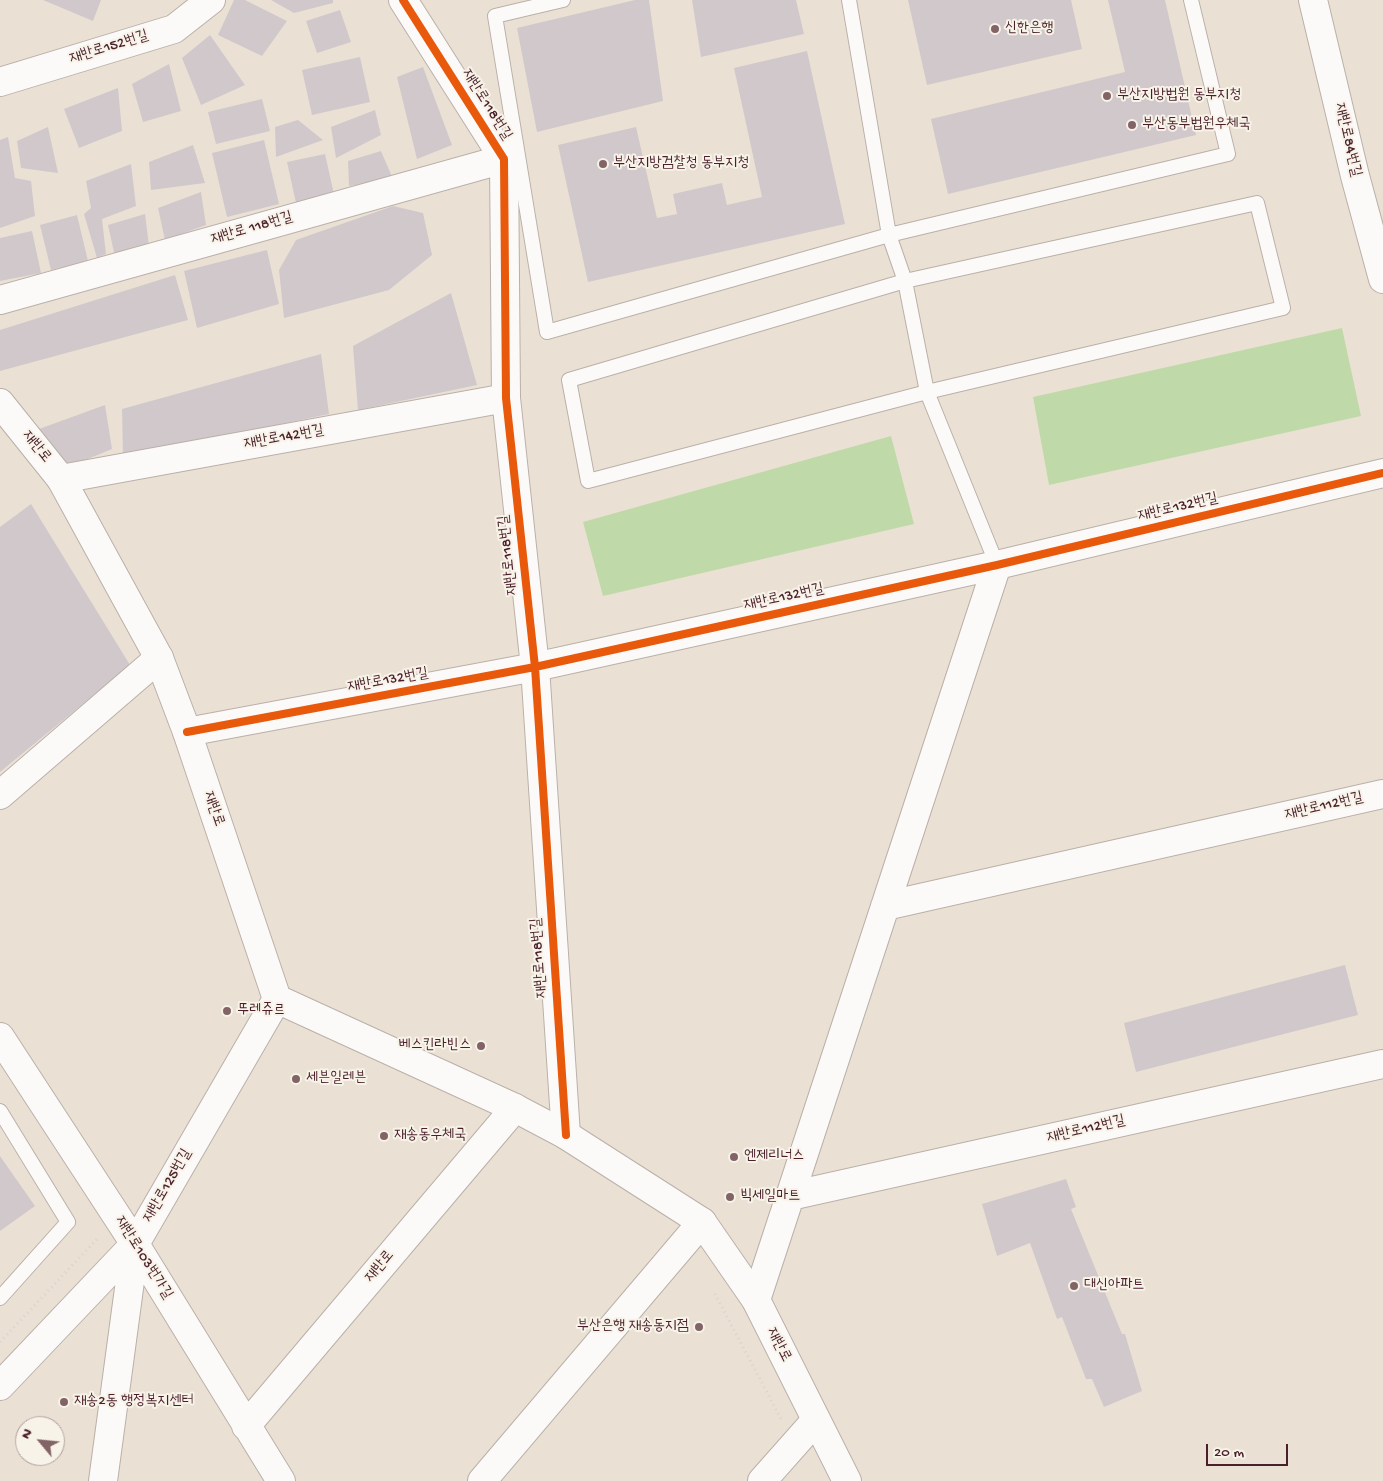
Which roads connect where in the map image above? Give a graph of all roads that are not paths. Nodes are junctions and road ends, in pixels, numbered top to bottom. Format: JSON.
{"nodes":[{"id":1,"x":211,"y":0,"type":"edge"},
{"id":2,"x":403,"y":0,"type":"edge"},
{"id":3,"x":563,"y":0,"type":"edge"},
{"id":4,"x":849,"y":0,"type":"edge"},
{"id":5,"x":1191,"y":0,"type":"edge"},
{"id":6,"x":1313,"y":0,"type":"edge"},
{"id":7,"x":0,"y":82,"type":"edge"},
{"id":8,"x":504,"y":159,"type":"junction"},
{"id":9,"x":889,"y":236,"type":"junction"},
{"id":10,"x":1383,"y":279,"type":"edge"},
{"id":11,"x":905,"y":281,"type":"junction"},
{"id":12,"x":0,"y":300,"type":"edge"},
{"id":13,"x":928,"y":392,"type":"junction"},
{"id":14,"x":506,"y":398,"type":"junction"},
{"id":15,"x":0,"y":403,"type":"edge"},
{"id":16,"x":1383,"y":473,"type":"edge"},
{"id":17,"x":61,"y":478,"type":"junction"},
{"id":18,"x":997,"y":565,"type":"junction"},
{"id":19,"x":159,"y":658,"type":"junction"},
{"id":20,"x":535,"y":667,"type":"junction"},
{"id":21,"x":187,"y":732,"type":"junction"},
{"id":22,"x":0,"y":794,"type":"edge"},
{"id":23,"x":1383,"y":794,"type":"edge"},
{"id":24,"x":885,"y":906,"type":"junction"},
{"id":25,"x":277,"y":999,"type":"junction"},
{"id":26,"x":0,"y":1038,"type":"edge"},
{"id":27,"x":1383,"y":1064,"type":"edge"},
{"id":28,"x":515,"y":1108,"type":"junction"},
{"id":29,"x":0,"y":1111,"type":"edge"},
{"id":30,"x":566,"y":1135,"type":"junction"},
{"id":31,"x":790,"y":1196,"type":"junction"},
{"id":32,"x":702,"y":1222,"type":"junction"},
{"id":33,"x":135,"y":1244,"type":"junction"},
{"id":34,"x":0,"y":1298,"type":"edge"},
{"id":35,"x":756,"y":1300,"type":"junction"},
{"id":36,"x":0,"y":1386,"type":"edge"},
{"id":37,"x":816,"y":1420,"type":"junction"},
{"id":38,"x":246,"y":1426,"type":"junction"},
{"id":39,"x":103,"y":1481,"type":"edge"},
{"id":40,"x":281,"y":1481,"type":"edge"},
{"id":41,"x":482,"y":1481,"type":"edge"},
{"id":42,"x":762,"y":1481,"type":"edge"},
{"id":43,"x":848,"y":1481,"type":"edge"}],
"edges":[{"from":1,"to":7,"type":"street","name":"재반로152번길"},
{"from":2,"to":8,"type":"street","name":"재반로118번길"},
{"from":3,"to":9,"type":"lane"},
{"from":4,"to":9,"type":"lane"},
{"from":5,"to":9,"type":"lane"},
{"from":6,"to":10,"type":"street","name":"재반로84번길"},
{"from":8,"to":12,"type":"street","name":"재반로 118번길"},
{"from":8,"to":14,"type":"street","name":"재반로118번길"},
{"from":9,"to":11,"type":"lane"},
{"from":11,"to":13,"type":"lane"},
{"from":11,"to":13,"type":"lane"},
{"from":11,"to":13,"type":"lane"},
{"from":13,"to":18,"type":"lane"},
{"from":14,"to":17,"type":"street","name":"재반로142번길"},
{"from":14,"to":20,"type":"street","name":"재반로118번길"},
{"from":15,"to":17,"type":"street","name":"재반로"},
{"from":16,"to":18,"type":"street","name":"재반로132번길"},
{"from":17,"to":19,"type":"street","name":"재반로"},
{"from":18,"to":20,"type":"street","name":"재반로132번길"},
{"from":18,"to":24,"type":"street"},
{"from":19,"to":21,"type":"street","name":"재반로"},
{"from":19,"to":22,"type":"street"},
{"from":20,"to":21,"type":"street","name":"재반로132번길"},
{"from":20,"to":30,"type":"street","name":"재반로118번길"},
{"from":21,"to":25,"type":"street","name":"재반로"},
{"from":23,"to":24,"type":"street","name":"재반로112번길"},
{"from":24,"to":31,"type":"street"},
{"from":25,"to":28,"type":"street","name":"재반로"},
{"from":25,"to":33,"type":"street","name":"재반로125번길"},
{"from":26,"to":33,"type":"street","name":"재반로103번가길"},
{"from":27,"to":31,"type":"street","name":"재반로112번길"},
{"from":28,"to":30,"type":"street","name":"재반로"},
{"from":28,"to":38,"type":"street","name":"재반로"},
{"from":29,"to":34,"type":"lane"},
{"from":30,"to":32,"type":"street","name":"재반로"},
{"from":31,"to":35,"type":"street"},
{"from":32,"to":35,"type":"street","name":"재반로"},
{"from":32,"to":41,"type":"street"},
{"from":33,"to":36,"type":"street"},
{"from":33,"to":38,"type":"street","name":"재반로103번가길"},
{"from":33,"to":39,"type":"street","name":"재반로125번길"},
{"from":35,"to":37,"type":"street","name":"재반로"},
{"from":37,"to":42,"type":"street"},
{"from":37,"to":43,"type":"street","name":"재반로"},
{"from":38,"to":40,"type":"street","name":"재반로103번가길"}]}
